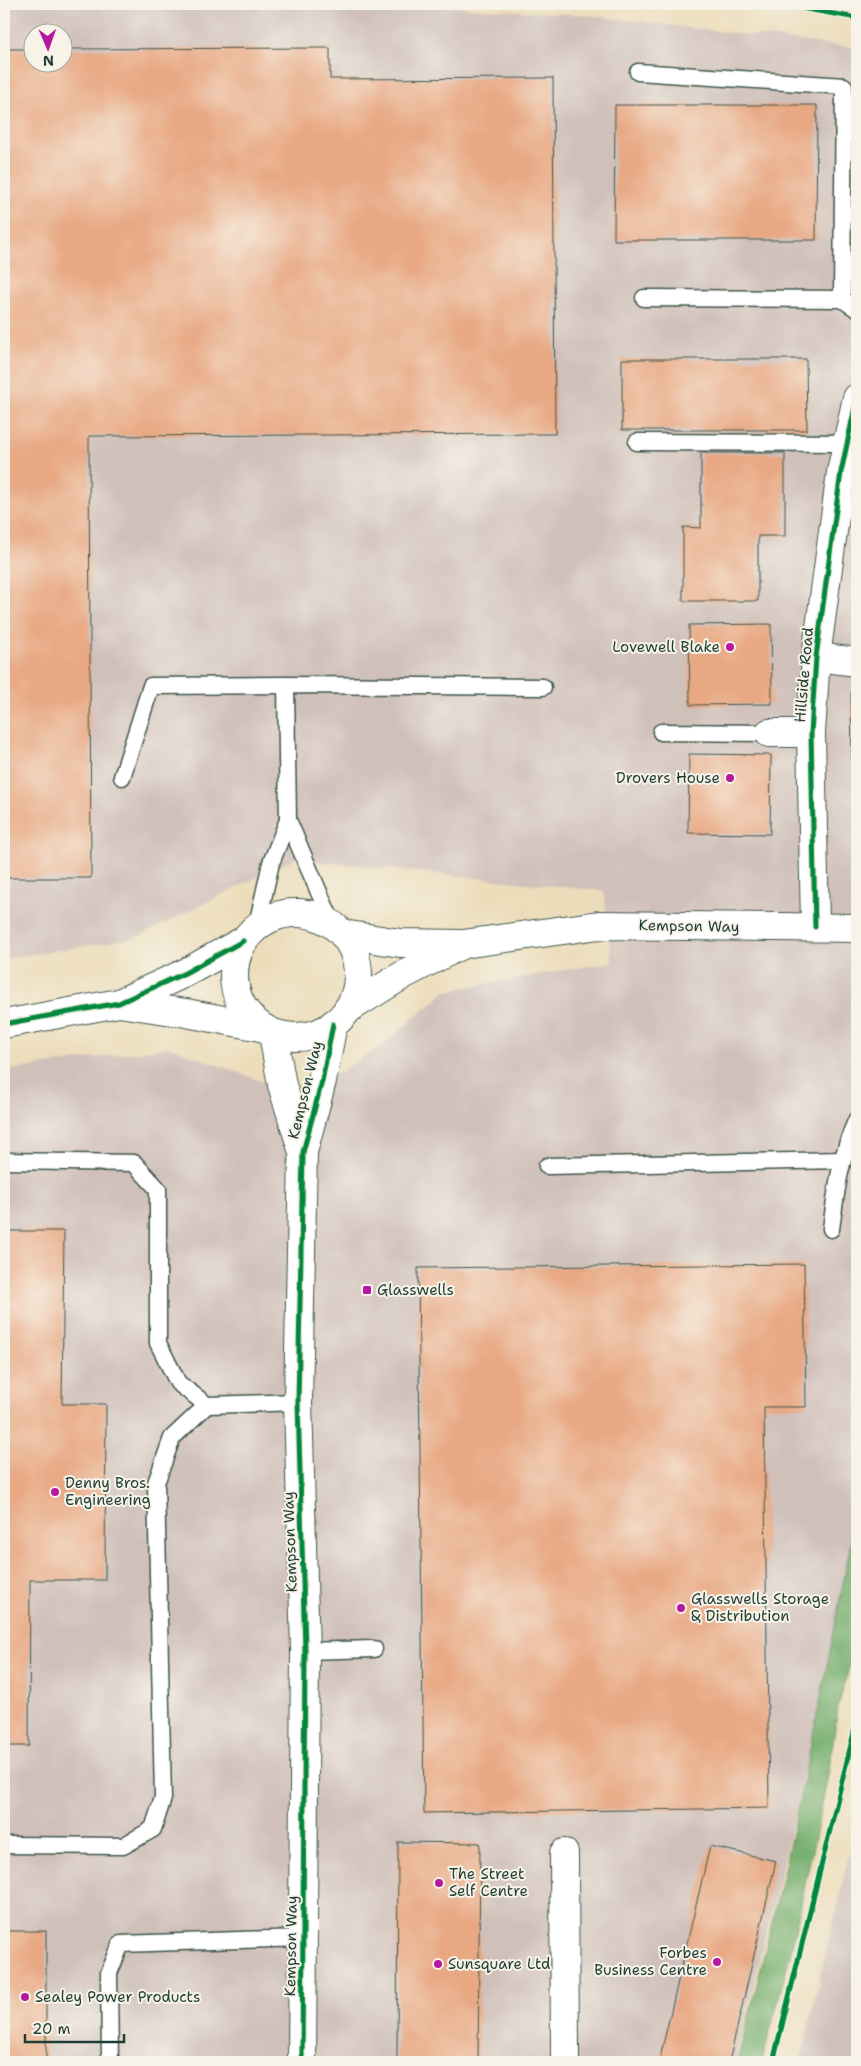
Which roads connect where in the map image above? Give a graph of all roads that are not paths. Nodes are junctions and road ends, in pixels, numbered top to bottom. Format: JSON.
{"nodes":[{"id":1,"x":638,"y":72,"type":"dead end"},
{"id":2,"x":644,"y":298,"type":"dead end"},
{"id":3,"x":842,"y":299,"type":"junction"},
{"id":4,"x":857,"y":309,"type":"edge"},
{"id":5,"x":857,"y":398,"type":"edge"},
{"id":6,"x":637,"y":442,"type":"dead end"},
{"id":7,"x":848,"y":443,"type":"junction"},
{"id":8,"x":816,"y":656,"type":"junction"},
{"id":9,"x":857,"y":662,"type":"edge"},
{"id":10,"x":286,"y":686,"type":"junction"},
{"id":11,"x":543,"y":687,"type":"dead end"},
{"id":12,"x":661,"y":732,"type":"dead end"},
{"id":13,"x":769,"y":733,"type":"joint"},
{"id":14,"x":812,"y":733,"type":"junction"},
{"id":15,"x":122,"y":777,"type":"dead end"},
{"id":16,"x":288,"y":820,"type":"junction"},
{"id":17,"x":815,"y":927,"type":"junction"},
{"id":18,"x":857,"y":928,"type":"edge"},
{"id":19,"x":338,"y":929,"type":"junction"},
{"id":20,"x":250,"y":933,"type":"junction"},
{"id":21,"x":463,"y":944,"type":"junction"},
{"id":22,"x":118,"y":1003,"type":"junction"},
{"id":23,"x":341,"y":1016,"type":"junction"},
{"id":24,"x":4,"y":1024,"type":"edge"},
{"id":25,"x":267,"y":1030,"type":"junction"},
{"id":26,"x":857,"y":1119,"type":"edge"},
{"id":27,"x":302,"y":1152,"type":"junction"},
{"id":28,"x":843,"y":1160,"type":"junction"},
{"id":29,"x":4,"y":1161,"type":"edge"},
{"id":30,"x":548,"y":1166,"type":"dead end"},
{"id":31,"x":831,"y":1229,"type":"dead end"},
{"id":32,"x":298,"y":1402,"type":"junction"},
{"id":33,"x":207,"y":1405,"type":"junction"},
{"id":34,"x":374,"y":1649,"type":"dead end"},
{"id":35,"x":305,"y":1651,"type":"junction"},
{"id":36,"x":4,"y":1845,"type":"edge"},
{"id":37,"x":564,"y":1853,"type":"dead end"},
{"id":38,"x":303,"y":1938,"type":"junction"},
{"id":39,"x":110,"y":2062,"type":"edge"},
{"id":40,"x":302,"y":2062,"type":"edge"},
{"id":41,"x":565,"y":2062,"type":"edge"}],
"edges":[{"from":1,"to":3,"type":"lane"},
{"from":2,"to":3,"type":"lane"},
{"from":3,"to":4,"type":"lane"},
{"from":5,"to":7,"type":"street","name":"Hillside Road"},
{"from":6,"to":7,"type":"lane"},
{"from":7,"to":8,"type":"street","name":"Hillside Road"},
{"from":8,"to":9,"type":"street","name":"Hillside Road"},
{"from":8,"to":14,"type":"street","name":"Hillside Road"},
{"from":10,"to":11,"type":"lane"},
{"from":10,"to":15,"type":"lane"},
{"from":10,"to":16,"type":"lane"},
{"from":12,"to":13,"type":"lane"},
{"from":13,"to":14,"type":"street","name":"Hillside Road"},
{"from":14,"to":17,"type":"street","name":"Hillside Road"},
{"from":16,"to":19,"type":"lane"},
{"from":16,"to":20,"type":"lane"},
{"from":17,"to":18,"type":"street","name":"Kempson Way"},
{"from":17,"to":21,"type":"street","name":"Kempson Way"},
{"from":19,"to":20,"type":"street"},
{"from":19,"to":21,"type":"street","name":"Kempson Way"},
{"from":19,"to":23,"type":"street"},
{"from":20,"to":22,"type":"street"},
{"from":20,"to":25,"type":"street"},
{"from":21,"to":23,"type":"street","name":"Kempson Way"},
{"from":22,"to":24,"type":"street"},
{"from":22,"to":25,"type":"street"},
{"from":23,"to":25,"type":"street"},
{"from":23,"to":27,"type":"street","name":"Kempson Way"},
{"from":25,"to":27,"type":"street","name":"Kempson Way"},
{"from":26,"to":28,"type":"lane"},
{"from":27,"to":32,"type":"street","name":"Kempson Way"},
{"from":28,"to":30,"type":"lane"},
{"from":28,"to":31,"type":"lane"},
{"from":29,"to":33,"type":"lane"},
{"from":32,"to":33,"type":"lane"},
{"from":32,"to":35,"type":"street","name":"Kempson Way"},
{"from":33,"to":36,"type":"lane"},
{"from":34,"to":35,"type":"lane"},
{"from":35,"to":38,"type":"street","name":"Kempson Way"},
{"from":37,"to":41,"type":"street"},
{"from":38,"to":39,"type":"lane"},
{"from":38,"to":40,"type":"street","name":"Kempson Way"}]}
